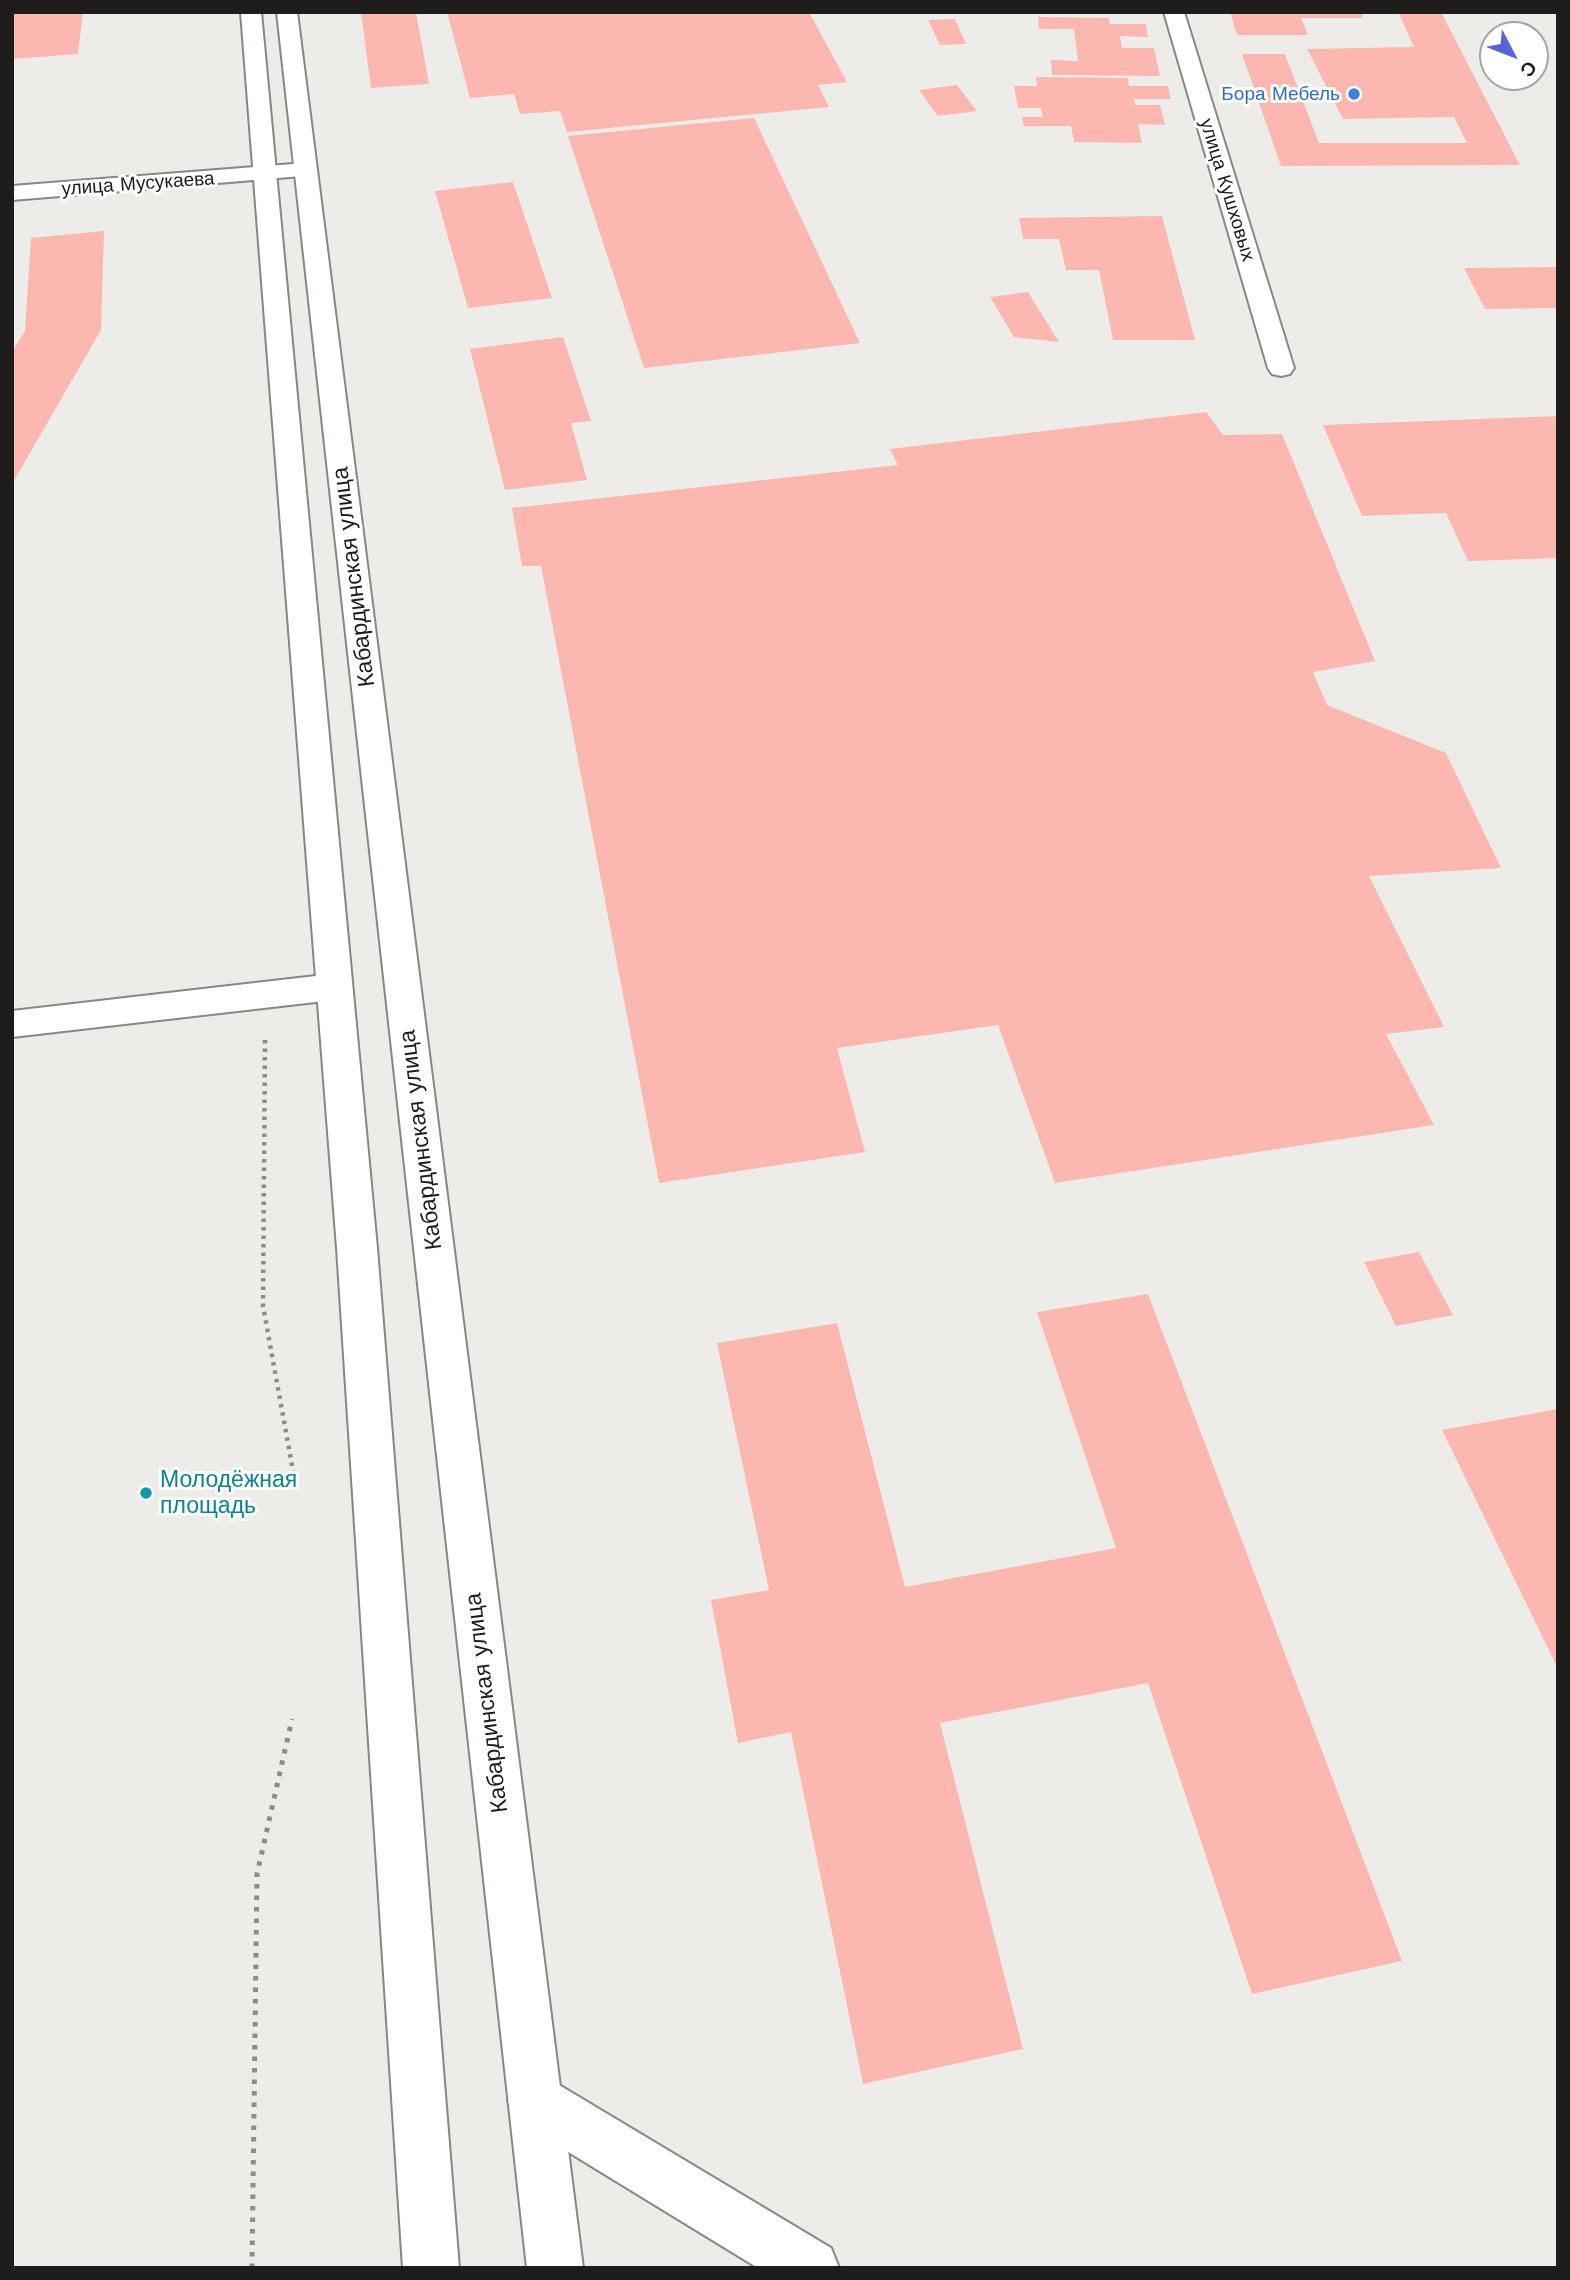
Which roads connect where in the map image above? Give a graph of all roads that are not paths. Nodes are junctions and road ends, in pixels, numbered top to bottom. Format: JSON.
{"nodes":[{"id":1,"x":251,"y":12,"type":"edge"},
{"id":2,"x":287,"y":12,"type":"edge"},
{"id":3,"x":1174,"y":12,"type":"edge"},
{"id":4,"x":285,"y":173,"type":"junction"},
{"id":5,"x":195,"y":180,"type":"junction"},
{"id":6,"x":12,"y":193,"type":"edge"},
{"id":7,"x":12,"y":214,"type":"edge"},
{"id":8,"x":1281,"y":368,"type":"dead end"},
{"id":9,"x":333,"y":987,"type":"junction"},
{"id":10,"x":12,"y":1024,"type":"edge"},
{"id":11,"x":534,"y":2101,"type":"junction"},
{"id":12,"x":431,"y":2268,"type":"edge"},
{"id":13,"x":555,"y":2268,"type":"edge"},
{"id":14,"x":811,"y":2268,"type":"edge"}],
"edges":[{"from":1,"to":4,"type":"main road","name":"Кабардинская улица"},
{"from":2,"to":4,"type":"main road","name":"Кабардинская улица"},
{"from":3,"to":8,"type":"main road","name":"улица Кушховых"},
{"from":4,"to":5,"type":"main road","name":"улица Мусукаева"},
{"from":4,"to":9,"type":"main road","name":"Кабардинская улица"},
{"from":4,"to":11,"type":"main road","name":"Кабардинская улица"},
{"from":5,"to":6,"type":"main road","name":"улица Мусукаева"},
{"from":5,"to":7,"type":"main road"},
{"from":9,"to":10,"type":"main road"},
{"from":9,"to":12,"type":"main road","name":"Кабардинская улица"},
{"from":11,"to":13,"type":"main road","name":"Кабардинская улица"},
{"from":11,"to":14,"type":"main road"}]}
